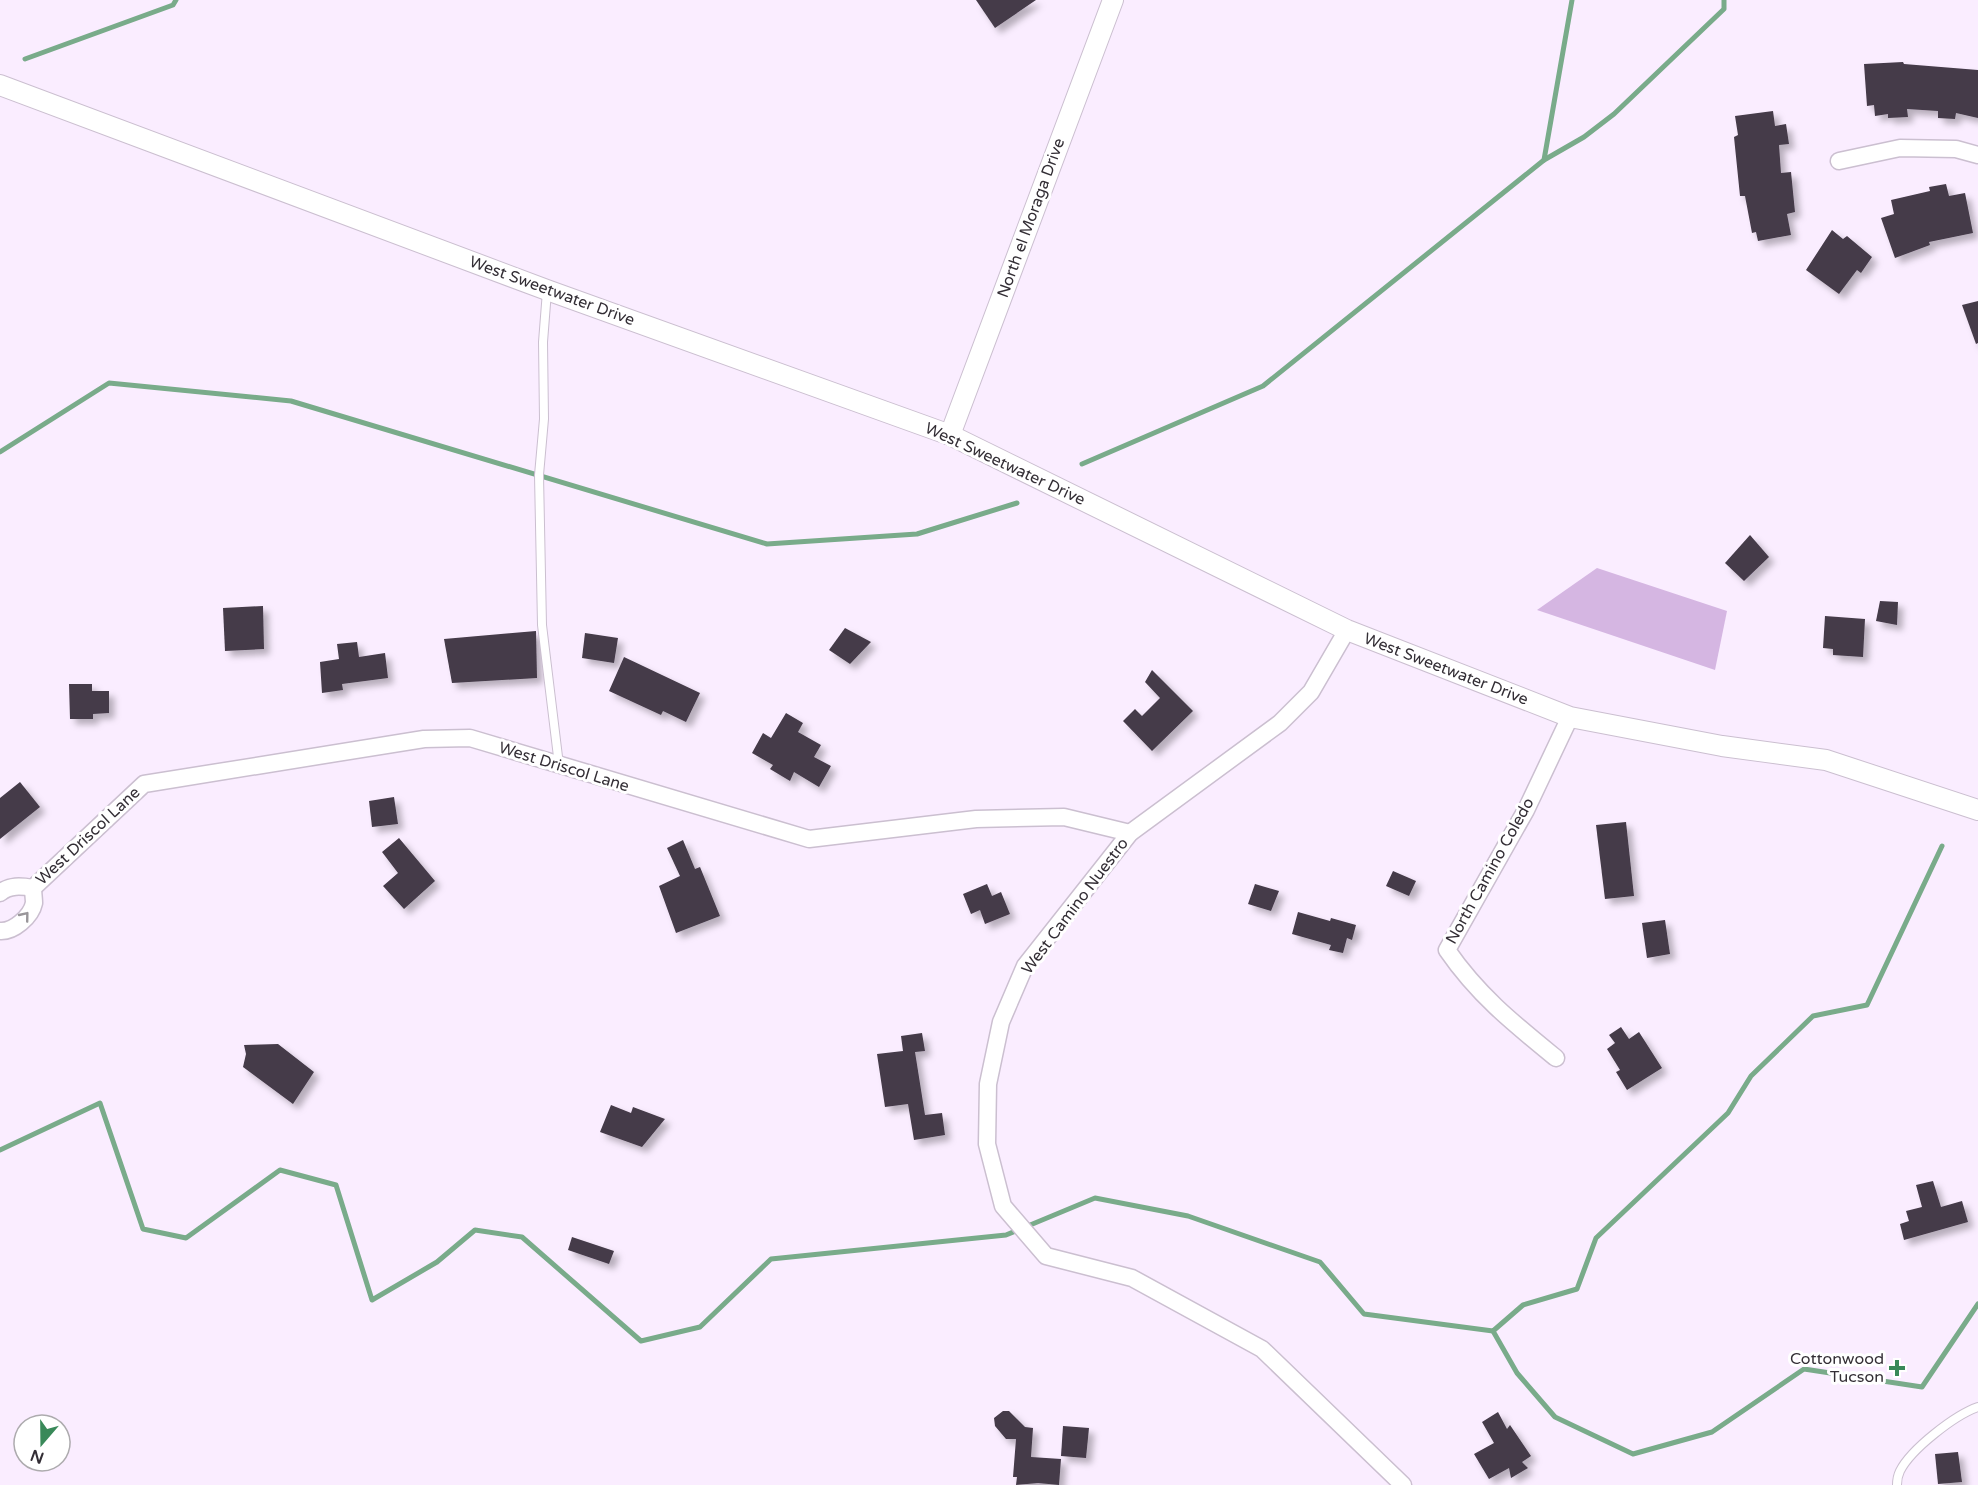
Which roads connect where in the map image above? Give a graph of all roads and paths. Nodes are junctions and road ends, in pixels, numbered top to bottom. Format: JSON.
{"nodes":[{"id":1,"x":1113,"y":0,"type":"edge"},
{"id":2,"x":0,"y":85,"type":"edge"},
{"id":3,"x":1978,"y":155,"type":"edge"},
{"id":4,"x":1839,"y":161,"type":"dead end"},
{"id":5,"x":547,"y":290,"type":"junction"},
{"id":6,"x":950,"y":435,"type":"junction"},
{"id":7,"x":1347,"y":630,"type":"junction"},
{"id":8,"x":1570,"y":717,"type":"junction"},
{"id":9,"x":559,"y":766,"type":"junction"},
{"id":10,"x":1978,"y":810,"type":"edge"},
{"id":11,"x":1130,"y":833,"type":"junction"},
{"id":12,"x":33,"y":888,"type":"junction"},
{"id":13,"x":0,"y":893,"type":"edge"},
{"id":14,"x":0,"y":932,"type":"edge"},
{"id":15,"x":1556,"y":1058,"type":"dead end"},
{"id":16,"x":1978,"y":1407,"type":"edge"},
{"id":17,"x":1402,"y":1485,"type":"edge"},
{"id":18,"x":1897,"y":1485,"type":"edge"}],
"edges":[{"from":1,"to":6,"type":"street","name":"North el Moraga Drive"},
{"from":2,"to":5,"type":"street","name":"West Sweetwater Drive"},
{"from":3,"to":4,"type":"street"},
{"from":5,"to":6,"type":"street","name":"West Sweetwater Drive"},
{"from":5,"to":9,"type":"lane"},
{"from":6,"to":7,"type":"street","name":"West Sweetwater Drive"},
{"from":7,"to":8,"type":"street","name":"West Sweetwater Drive"},
{"from":7,"to":11,"type":"street","name":"West Camino Nuestro"},
{"from":8,"to":10,"type":"street","name":"West Sweetwater Drive"},
{"from":8,"to":15,"type":"street","name":"North Camino Coledo"},
{"from":9,"to":11,"type":"street","name":"West Driscol Lane"},
{"from":9,"to":12,"type":"street","name":"West Driscol Lane"},
{"from":11,"to":17,"type":"street","name":"West Camino Nuestro"},
{"from":12,"to":13,"type":"street","name":"West Driscol Lane"},
{"from":14,"to":12,"type":"street","name":"West Driscol Lane","one_way":true},
{"from":16,"to":18,"type":"lane"}]}
